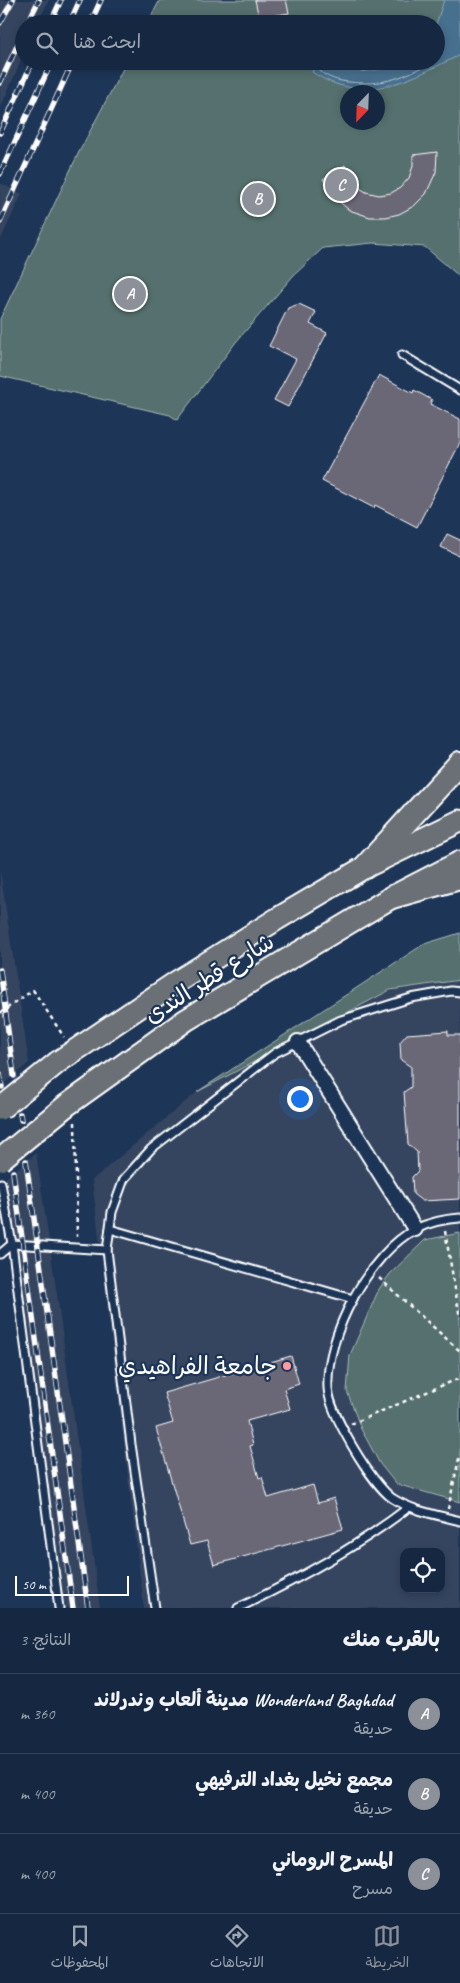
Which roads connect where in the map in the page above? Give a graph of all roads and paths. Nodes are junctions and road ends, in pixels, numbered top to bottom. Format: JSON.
{"nodes":[{"id":1,"x":402,"y":355,"type":"dead end"},
{"id":2,"x":460,"y":390,"type":"edge"},
{"id":3,"x":460,"y":763,"type":"edge"},
{"id":4,"x":460,"y":821,"type":"edge"},
{"id":5,"x":460,"y":862,"type":"edge"},
{"id":6,"x":365,"y":867,"type":"junction"},
{"id":7,"x":460,"y":878,"type":"edge"},
{"id":8,"x":392,"y":897,"type":"junction"},
{"id":9,"x":460,"y":992,"type":"edge"},
{"id":10,"x":0,"y":1013,"type":"edge"},
{"id":11,"x":63,"y":1036,"type":"dead end"},
{"id":12,"x":298,"y":1042,"type":"junction"},
{"id":13,"x":0,"y":1109,"type":"edge"},
{"id":14,"x":71,"y":1114,"type":"junction"},
{"id":15,"x":0,"y":1160,"type":"edge"},
{"id":16,"x":1,"y":1183,"type":"dead end"},
{"id":17,"x":460,"y":1218,"type":"edge"},
{"id":18,"x":443,"y":1219,"type":"junction"},
{"id":19,"x":110,"y":1229,"type":"junction"},
{"id":20,"x":416,"y":1229,"type":"junction"},
{"id":21,"x":12,"y":1244,"type":"junction"},
{"id":22,"x":78,"y":1248,"type":"junction"},
{"id":23,"x":107,"y":1250,"type":"junction"},
{"id":24,"x":0,"y":1254,"type":"edge"},
{"id":25,"x":370,"y":1270,"type":"junction"},
{"id":26,"x":353,"y":1299,"type":"junction"},
{"id":27,"x":460,"y":1318,"type":"edge"},
{"id":28,"x":460,"y":1351,"type":"edge"},
{"id":29,"x":460,"y":1378,"type":"edge"},
{"id":30,"x":343,"y":1427,"type":"junction"},
{"id":31,"x":460,"y":1454,"type":"edge"},
{"id":32,"x":409,"y":1507,"type":"junction"},
{"id":33,"x":446,"y":1517,"type":"junction"},
{"id":34,"x":460,"y":1521,"type":"edge"},
{"id":35,"x":59,"y":1608,"type":"edge"},
{"id":36,"x":155,"y":1608,"type":"edge"},
{"id":37,"x":238,"y":1608,"type":"edge"}],
"edges":[{"from":1,"to":2,"type":"lane"},
{"from":3,"to":6,"type":"highway"},
{"from":4,"to":6,"type":"main road","name":"شارع قطر الندى"},
{"from":5,"to":8,"type":"main road","name":"شارع قطر الندى"},
{"from":6,"to":13,"type":"main road","name":"شارع قطر الندى","bridge":true},
{"from":7,"to":8,"type":"highway"},
{"from":8,"to":14,"type":"main road","name":"شارع قطر الندى"},
{"from":9,"to":12,"type":"lane"},
{"from":10,"to":11,"type":"path"},
{"from":12,"to":19,"type":"lane"},
{"from":12,"to":20,"type":"street"},
{"from":14,"to":15,"type":"main road","name":"شارع قطر الندى","bridge":true},
{"from":14,"to":22,"type":"path"},
{"from":16,"to":21,"type":"lane"},
{"from":17,"to":18,"type":"lane"},
{"from":18,"to":20,"type":"lane"},
{"from":18,"to":27,"type":"path"},
{"from":19,"to":23,"type":"lane"},
{"from":19,"to":26,"type":"lane"},
{"from":20,"to":25,"type":"lane"},
{"from":21,"to":22,"type":"lane"},
{"from":21,"to":24,"type":"lane"},
{"from":21,"to":35,"type":"lane"},
{"from":22,"to":23,"type":"lane"},
{"from":23,"to":36,"type":"lane"},
{"from":25,"to":26,"type":"lane"},
{"from":25,"to":28,"type":"path"},
{"from":26,"to":30,"type":"lane"},
{"from":29,"to":30,"type":"path"},
{"from":30,"to":32,"type":"lane"},
{"from":31,"to":33,"type":"path"},
{"from":32,"to":33,"type":"lane"},
{"from":32,"to":37,"type":"lane"},
{"from":33,"to":34,"type":"lane"}]}
